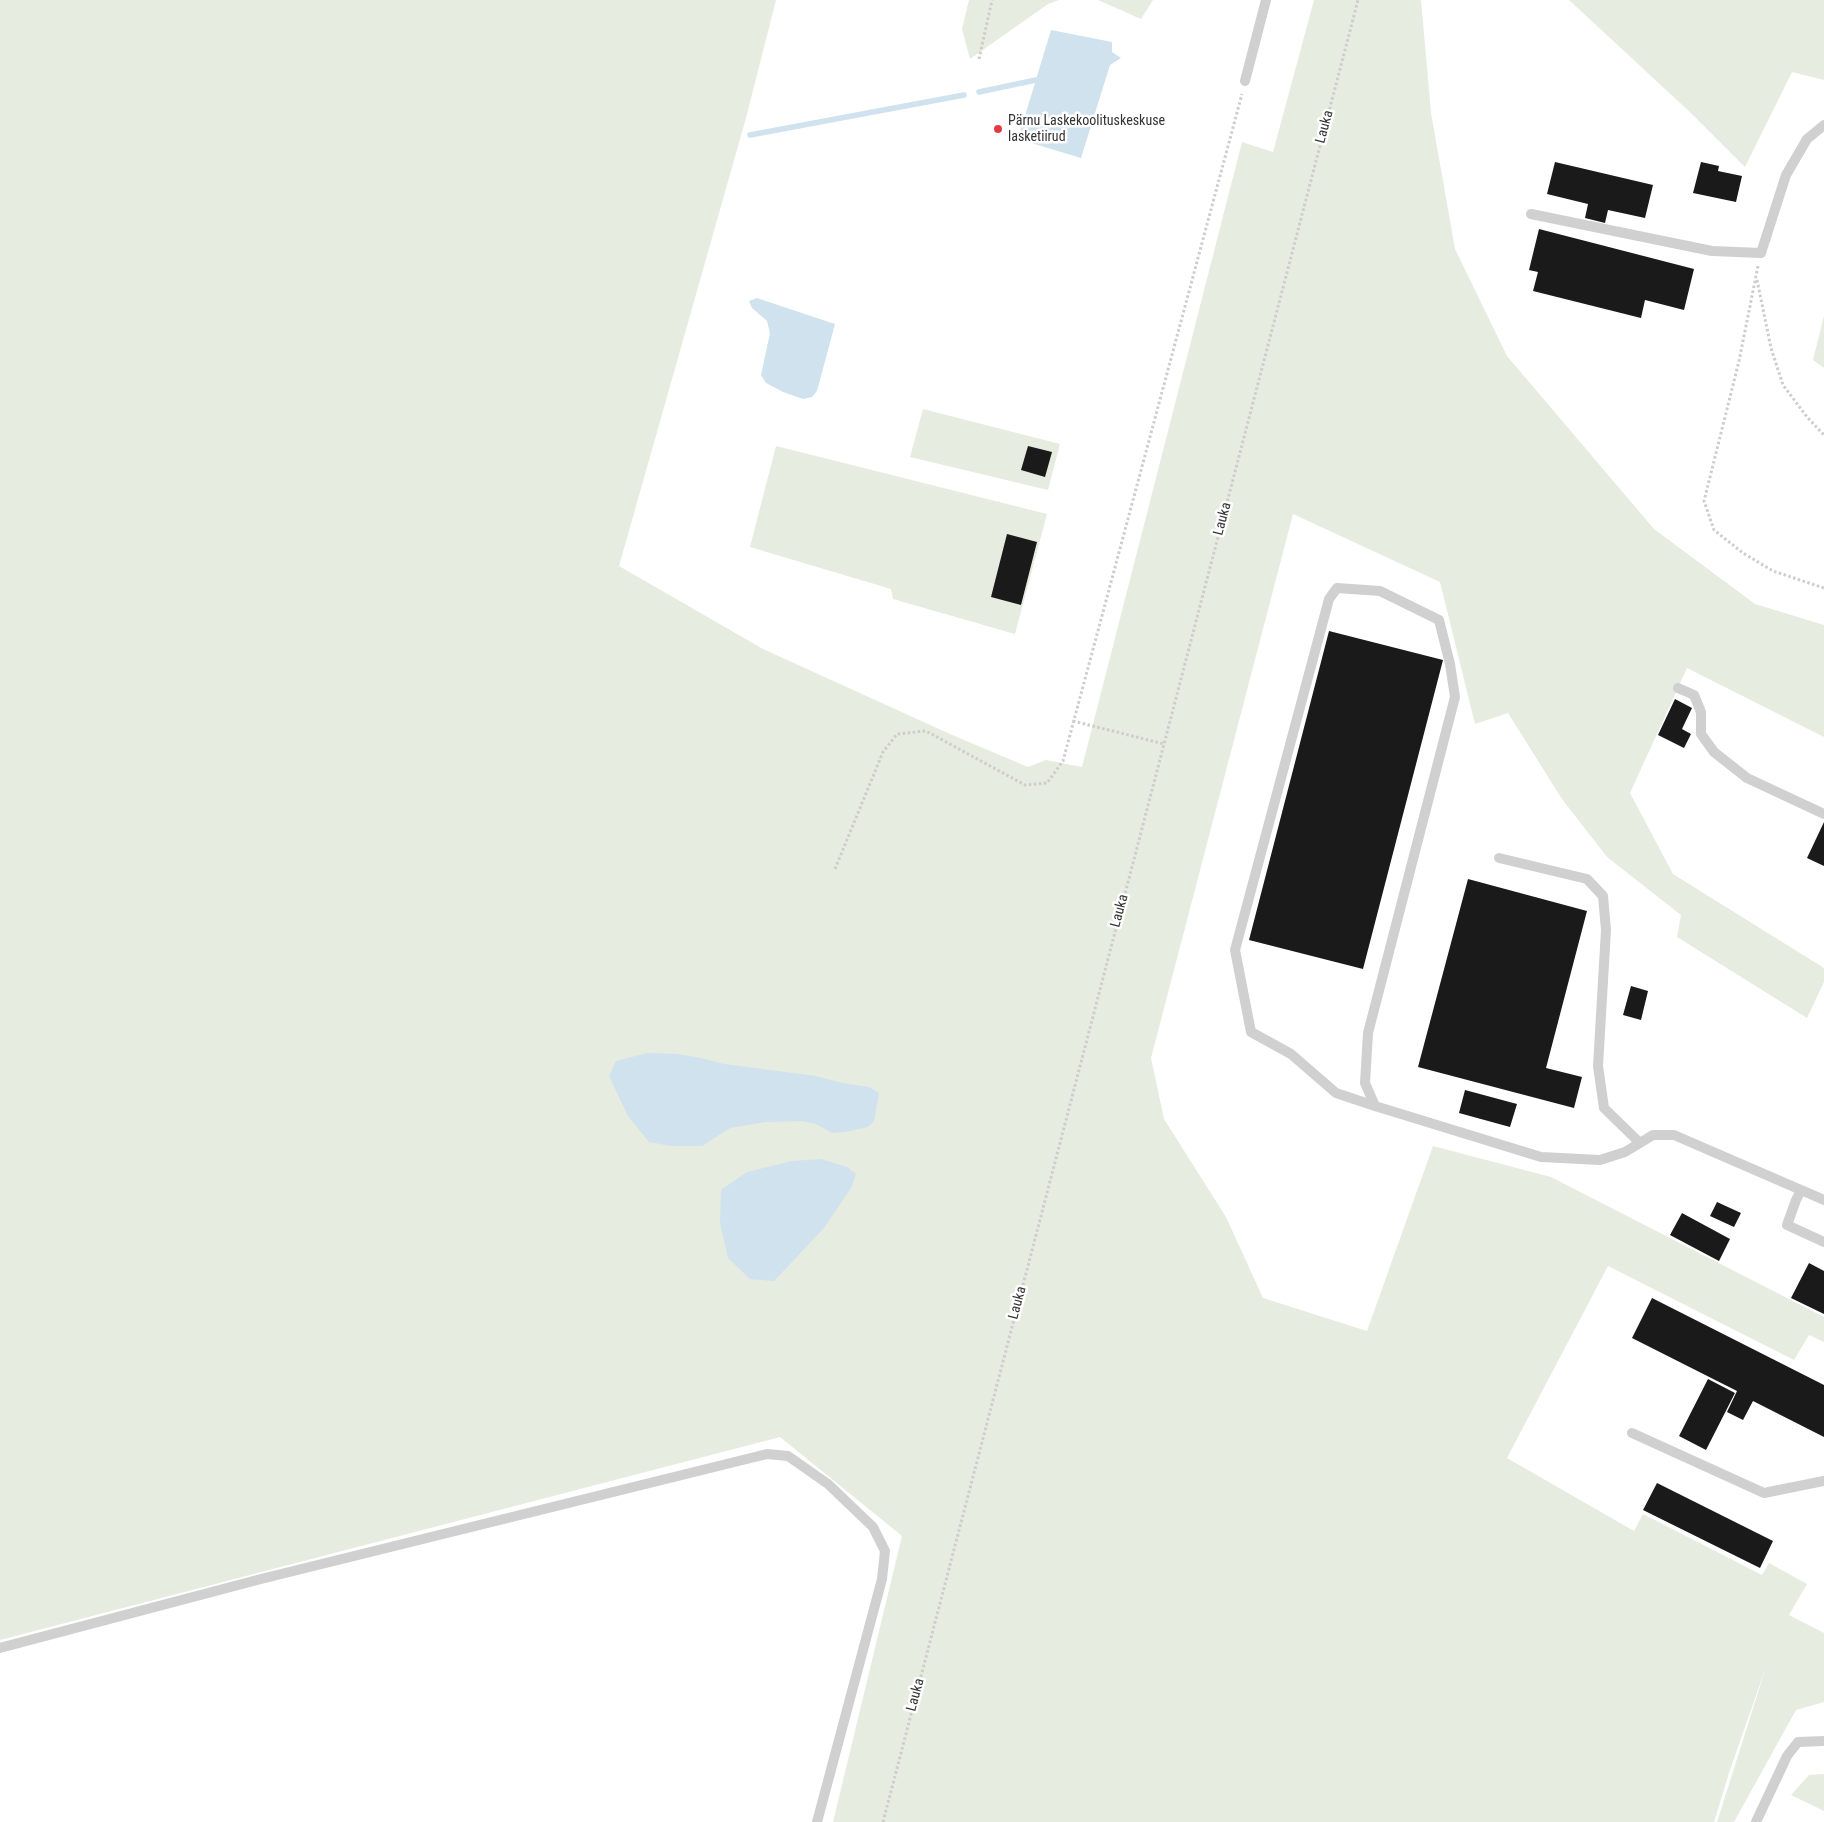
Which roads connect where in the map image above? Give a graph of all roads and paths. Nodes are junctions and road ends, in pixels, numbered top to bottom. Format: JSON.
{"nodes":[{"id":1,"x":992,"y":0,"type":"edge"},
{"id":2,"x":1266,"y":0,"type":"edge"},
{"id":3,"x":1358,"y":0,"type":"edge"},
{"id":4,"x":979,"y":58,"type":"dead end"},
{"id":5,"x":1245,"y":81,"type":"joint"},
{"id":6,"x":1824,"y":125,"type":"edge"},
{"id":7,"x":1531,"y":214,"type":"dead end"},
{"id":8,"x":1824,"y":435,"type":"edge"},
{"id":9,"x":1824,"y":588,"type":"edge"},
{"id":10,"x":1678,"y":688,"type":"dead end"},
{"id":11,"x":1073,"y":721,"type":"junction"},
{"id":12,"x":1164,"y":744,"type":"junction"},
{"id":13,"x":1824,"y":814,"type":"edge"},
{"id":14,"x":1499,"y":858,"type":"dead end"},
{"id":15,"x":835,"y":869,"type":"dead end"},
{"id":16,"x":1375,"y":1106,"type":"junction"},
{"id":17,"x":1640,"y":1143,"type":"junction"},
{"id":18,"x":1801,"y":1190,"type":"junction"},
{"id":19,"x":1824,"y":1200,"type":"edge"},
{"id":20,"x":1824,"y":1242,"type":"edge"},
{"id":21,"x":1632,"y":1434,"type":"dead end"},
{"id":22,"x":1824,"y":1481,"type":"edge"},
{"id":23,"x":0,"y":1648,"type":"edge"},
{"id":24,"x":1824,"y":1742,"type":"edge"},
{"id":25,"x":818,"y":1822,"type":"edge"},
{"id":26,"x":882,"y":1822,"type":"edge"},
{"id":27,"x":1756,"y":1822,"type":"edge"}],
"edges":[{"from":1,"to":4,"type":"path"},
{"from":2,"to":5,"type":"lane"},
{"from":3,"to":12,"type":"path","name":"Lauka"},
{"from":5,"to":11,"type":"path"},
{"from":6,"to":7,"type":"lane"},
{"from":8,"to":9,"type":"path"},
{"from":10,"to":13,"type":"lane"},
{"from":11,"to":12,"type":"path"},
{"from":11,"to":15,"type":"path"},
{"from":12,"to":26,"type":"path","name":"Lauka"},
{"from":14,"to":17,"type":"lane"},
{"from":16,"to":16,"type":"lane"},
{"from":16,"to":17,"type":"lane"},
{"from":17,"to":18,"type":"lane"},
{"from":18,"to":19,"type":"lane"},
{"from":18,"to":20,"type":"lane"},
{"from":21,"to":22,"type":"lane"},
{"from":23,"to":25,"type":"lane"},
{"from":24,"to":27,"type":"lane"}]}
